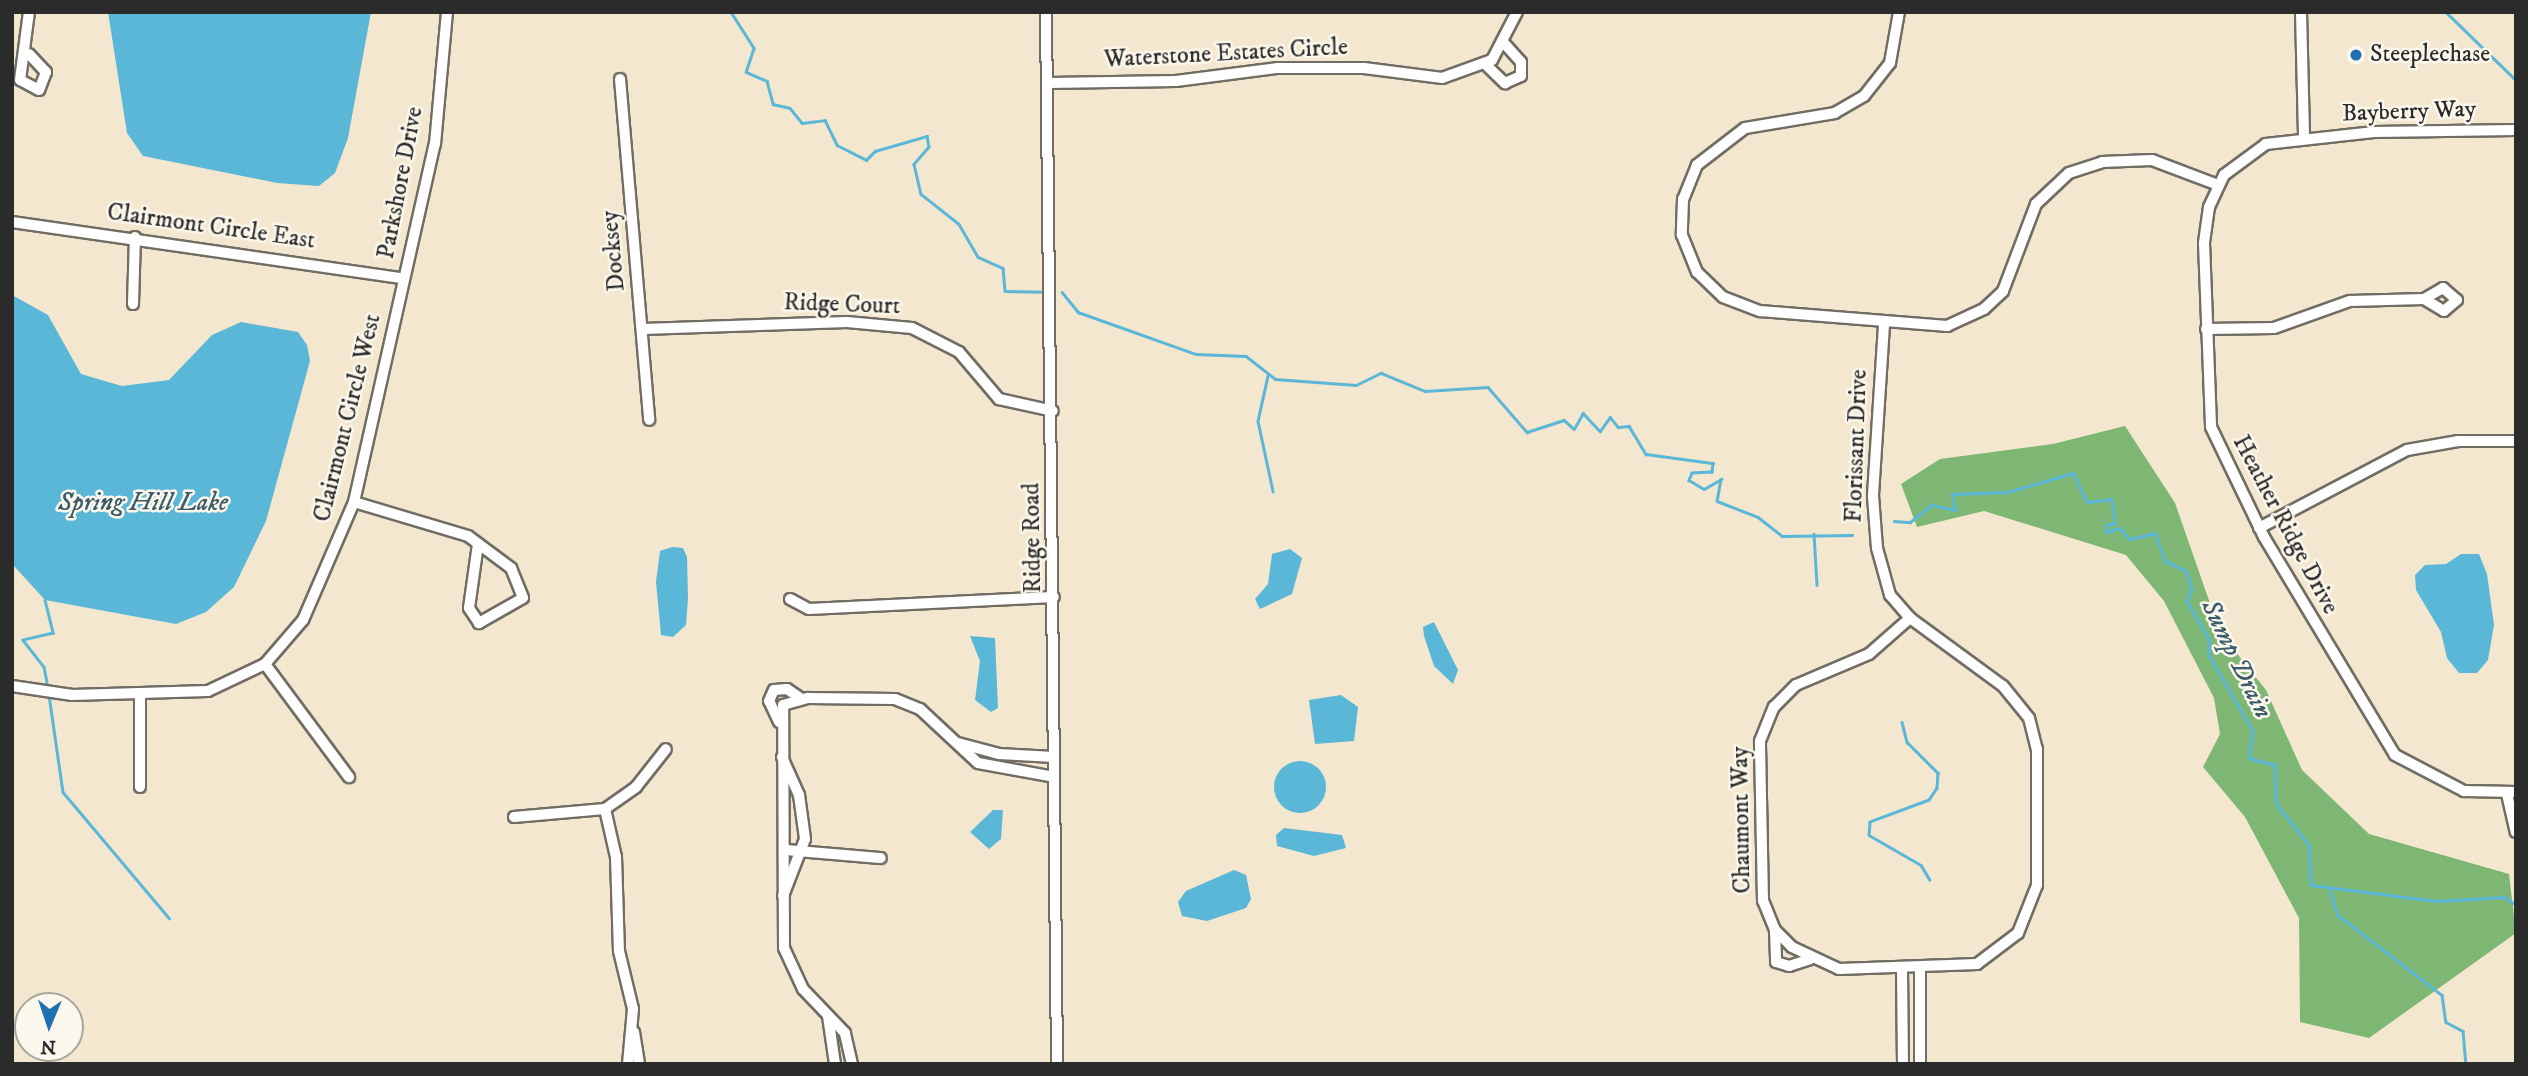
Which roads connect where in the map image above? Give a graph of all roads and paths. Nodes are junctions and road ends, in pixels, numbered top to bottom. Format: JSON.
{"nodes":[{"id":1,"x":29,"y":12,"type":"edge"},
{"id":2,"x":447,"y":12,"type":"edge"},
{"id":3,"x":1046,"y":12,"type":"edge"},
{"id":4,"x":1517,"y":12,"type":"edge"},
{"id":5,"x":1899,"y":12,"type":"edge"},
{"id":6,"x":2301,"y":12,"type":"edge"},
{"id":7,"x":1505,"y":44,"type":"junction"},
{"id":8,"x":29,"y":54,"type":"dead end"},
{"id":9,"x":1485,"y":64,"type":"junction"},
{"id":10,"x":620,"y":79,"type":"dead end"},
{"id":11,"x":1049,"y":83,"type":"junction"},
{"id":12,"x":2516,"y":130,"type":"edge"},
{"id":13,"x":2304,"y":138,"type":"junction"},
{"id":14,"x":2218,"y":185,"type":"junction"},
{"id":15,"x":12,"y":222,"type":"edge"},
{"id":16,"x":135,"y":237,"type":"junction"},
{"id":17,"x":403,"y":278,"type":"junction"},
{"id":18,"x":2424,"y":299,"type":"dead end"},
{"id":19,"x":132,"y":304,"type":"dead end"},
{"id":20,"x":1884,"y":325,"type":"junction"},
{"id":21,"x":2206,"y":328,"type":"junction"},
{"id":22,"x":643,"y":329,"type":"junction"},
{"id":23,"x":1053,"y":411,"type":"junction"},
{"id":24,"x":649,"y":420,"type":"dead end"},
{"id":25,"x":2516,"y":441,"type":"edge"},
{"id":26,"x":354,"y":502,"type":"junction"},
{"id":27,"x":2259,"y":527,"type":"junction"},
{"id":28,"x":478,"y":544,"type":"junction"},
{"id":29,"x":1054,"y":597,"type":"junction"},
{"id":30,"x":790,"y":599,"type":"dead end"},
{"id":31,"x":1910,"y":618,"type":"junction"},
{"id":32,"x":265,"y":664,"type":"junction"},
{"id":33,"x":15,"y":687,"type":"edge"},
{"id":34,"x":140,"y":697,"type":"junction"},
{"id":35,"x":12,"y":699,"type":"edge"},
{"id":36,"x":802,"y":699,"type":"junction"},
{"id":37,"x":779,"y":722,"type":"junction"},
{"id":38,"x":958,"y":743,"type":"junction"},
{"id":39,"x":666,"y":748,"type":"dead end"},
{"id":40,"x":781,"y":755,"type":"junction"},
{"id":41,"x":1054,"y":757,"type":"junction"},
{"id":42,"x":349,"y":777,"type":"dead end"},
{"id":43,"x":1054,"y":778,"type":"junction"},
{"id":44,"x":140,"y":787,"type":"dead end"},
{"id":45,"x":2511,"y":793,"type":"edge"},
{"id":46,"x":605,"y":809,"type":"junction"},
{"id":47,"x":514,"y":817,"type":"dead end"},
{"id":48,"x":2516,"y":832,"type":"edge"},
{"id":49,"x":785,"y":850,"type":"junction"},
{"id":50,"x":803,"y":851,"type":"junction"},
{"id":51,"x":881,"y":858,"type":"dead end"},
{"id":52,"x":781,"y":901,"type":"junction"},
{"id":53,"x":1775,"y":930,"type":"junction"},
{"id":54,"x":1810,"y":959,"type":"junction"},
{"id":55,"x":1902,"y":969,"type":"junction"},
{"id":56,"x":1920,"y":969,"type":"junction"},
{"id":57,"x":828,"y":1016,"type":"junction"},
{"id":58,"x":633,"y":1030,"type":"junction"},
{"id":59,"x":628,"y":1064,"type":"edge"},
{"id":60,"x":639,"y":1064,"type":"edge"},
{"id":61,"x":835,"y":1064,"type":"edge"},
{"id":62,"x":852,"y":1064,"type":"edge"},
{"id":63,"x":1057,"y":1064,"type":"edge"},
{"id":64,"x":1903,"y":1064,"type":"edge"},
{"id":65,"x":1920,"y":1064,"type":"edge"}],
"edges":[{"from":1,"to":8,"type":"street"},
{"from":2,"to":17,"type":"street","name":"Parkshore Drive"},
{"from":3,"to":11,"type":"street","name":"Ridge Road"},
{"from":4,"to":7,"type":"street","name":"Waterstone Estates Circle"},
{"from":5,"to":20,"type":"street"},
{"from":6,"to":13,"type":"street"},
{"from":7,"to":9,"type":"street","name":"Waterstone Estates Circle"},
{"from":7,"to":9,"type":"street"},
{"from":9,"to":11,"type":"street","name":"Waterstone Estates Circle"},
{"from":10,"to":22,"type":"street","name":"Docksey"},
{"from":11,"to":23,"type":"street","name":"Ridge Road"},
{"from":12,"to":13,"type":"street","name":"Bayberry Way"},
{"from":13,"to":14,"type":"street"},
{"from":14,"to":20,"type":"street"},
{"from":14,"to":21,"type":"street","name":"Heather Ridge Drive"},
{"from":15,"to":16,"type":"street","name":"Clairmont Circle East"},
{"from":16,"to":17,"type":"street","name":"Clairmont Circle East"},
{"from":16,"to":19,"type":"street"},
{"from":17,"to":26,"type":"street","name":"Clairmont Circle West"},
{"from":18,"to":21,"type":"street"},
{"from":20,"to":31,"type":"street","name":"Florissant Drive"},
{"from":21,"to":27,"type":"street","name":"Heather Ridge Drive"},
{"from":22,"to":23,"type":"street","name":"Ridge Court"},
{"from":22,"to":24,"type":"street","name":"Docksey"},
{"from":23,"to":29,"type":"street","name":"Ridge Road"},
{"from":25,"to":27,"type":"street"},
{"from":26,"to":28,"type":"street"},
{"from":26,"to":32,"type":"street","name":"Clairmont Circle West"},
{"from":27,"to":45,"type":"street","name":"Heather Ridge Drive"},
{"from":28,"to":28,"type":"street"},
{"from":29,"to":30,"type":"street"},
{"from":29,"to":41,"type":"street","name":"Ridge Road"},
{"from":31,"to":53,"type":"street","name":"Chaumont Way"},
{"from":31,"to":56,"type":"street","name":"Florissant Drive"},
{"from":32,"to":34,"type":"street","name":"Clairmont Circle West"},
{"from":32,"to":42,"type":"street"},
{"from":33,"to":34,"type":"street","name":"Clairmont Circle West"},
{"from":33,"to":35,"type":"street"},
{"from":34,"to":44,"type":"street"},
{"from":36,"to":37,"type":"street"},
{"from":36,"to":37,"type":"street"},
{"from":36,"to":38,"type":"street"},
{"from":37,"to":40,"type":"street"},
{"from":38,"to":41,"type":"street"},
{"from":38,"to":43,"type":"street"},
{"from":39,"to":46,"type":"street"},
{"from":40,"to":49,"type":"street"},
{"from":40,"to":50,"type":"street"},
{"from":41,"to":43,"type":"street","name":"Ridge Road"},
{"from":43,"to":63,"type":"street","name":"Ridge Road"},
{"from":45,"to":48,"type":"street"},
{"from":46,"to":47,"type":"street"},
{"from":46,"to":58,"type":"street"},
{"from":49,"to":50,"type":"street"},
{"from":49,"to":52,"type":"street"},
{"from":50,"to":51,"type":"street"},
{"from":50,"to":52,"type":"street"},
{"from":52,"to":57,"type":"street"},
{"from":53,"to":54,"type":"street","name":"Chaumont Way"},
{"from":53,"to":54,"type":"street","name":"Chaumont Way"},
{"from":54,"to":55,"type":"street","name":"Chaumont Way"},
{"from":55,"to":56,"type":"street","name":"Chaumont Way"},
{"from":55,"to":64,"type":"street"},
{"from":56,"to":65,"type":"street"},
{"from":57,"to":61,"type":"street"},
{"from":57,"to":62,"type":"street"},
{"from":58,"to":59,"type":"street"},
{"from":58,"to":60,"type":"street"}]}
